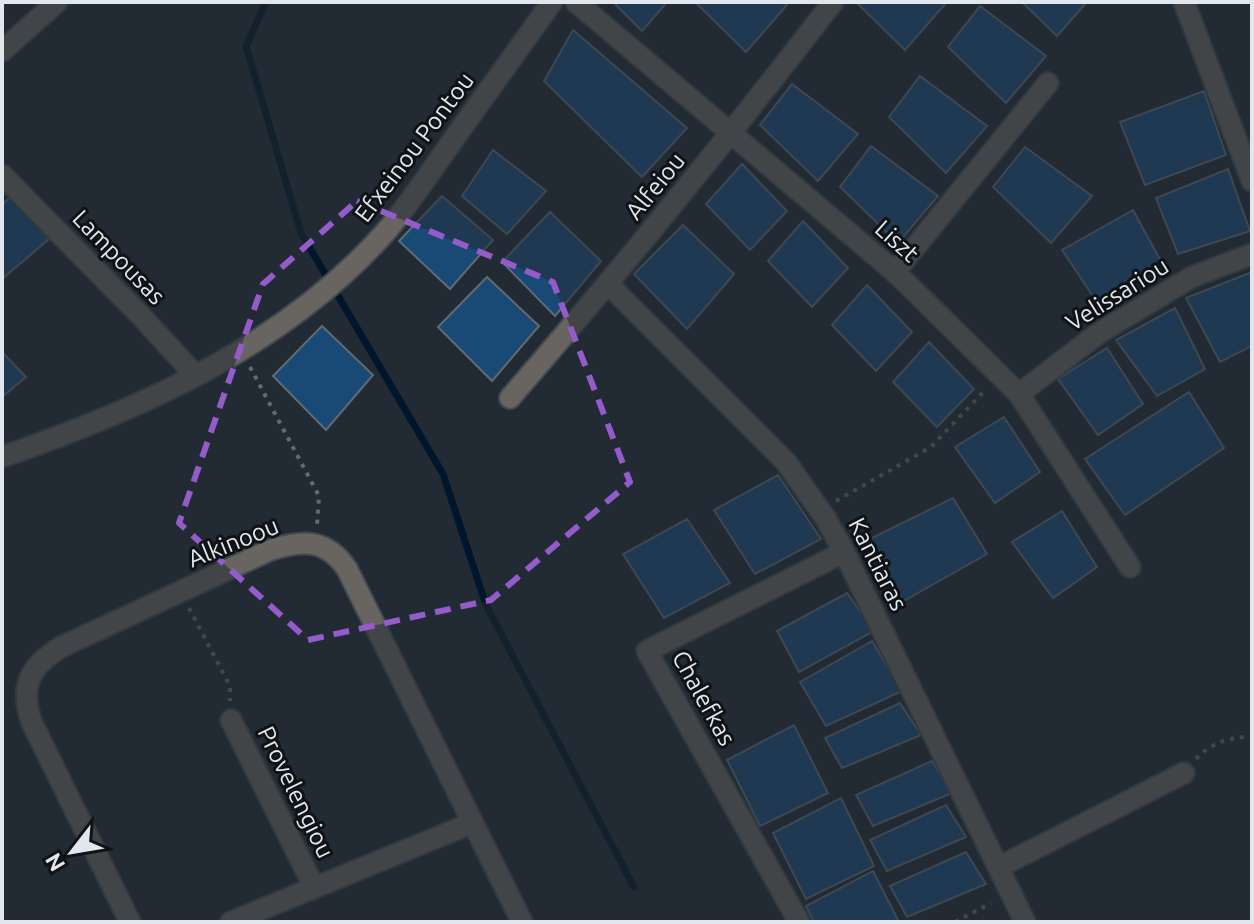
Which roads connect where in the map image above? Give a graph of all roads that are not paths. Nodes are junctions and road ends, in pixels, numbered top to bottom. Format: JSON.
{"nodes":[{"id":1,"x":57,"y":2,"type":"edge"},
{"id":2,"x":552,"y":2,"type":"edge"},
{"id":3,"x":576,"y":2,"type":"edge"},
{"id":4,"x":833,"y":2,"type":"edge"},
{"id":5,"x":1184,"y":2,"type":"edge"},
{"id":6,"x":2,"y":51,"type":"edge"},
{"id":7,"x":1048,"y":83,"type":"dead end"},
{"id":8,"x":732,"y":132,"type":"junction"},
{"id":9,"x":2,"y":175,"type":"edge"},
{"id":10,"x":1252,"y":181,"type":"edge"},
{"id":11,"x":1252,"y":254,"type":"edge"},
{"id":12,"x":895,"y":272,"type":"junction"},
{"id":13,"x":608,"y":284,"type":"junction"},
{"id":14,"x":196,"y":376,"type":"junction"},
{"id":15,"x":1019,"y":394,"type":"junction"},
{"id":16,"x":510,"y":398,"type":"dead end"},
{"id":17,"x":2,"y":457,"type":"edge"},
{"id":18,"x":844,"y":552,"type":"junction"},
{"id":19,"x":1130,"y":567,"type":"dead end"},
{"id":20,"x":231,"y":720,"type":"road end"},
{"id":21,"x":1184,"y":773,"type":"road end"},
{"id":22,"x":472,"y":823,"type":"junction"},
{"id":23,"x":999,"y":867,"type":"junction"},
{"id":24,"x":314,"y":887,"type":"junction"},
{"id":25,"x":130,"y":922,"type":"edge"},
{"id":26,"x":231,"y":922,"type":"edge"},
{"id":27,"x":522,"y":922,"type":"edge"},
{"id":28,"x":799,"y":922,"type":"edge"},
{"id":29,"x":1025,"y":922,"type":"edge"}],
"edges":[{"from":1,"to":6,"type":"street"},
{"from":2,"to":14,"type":"street","name":"Efxeinou Pontou"},
{"from":3,"to":8,"type":"street","name":"Liszt"},
{"from":4,"to":8,"type":"street","name":"Alfeiou"},
{"from":5,"to":10,"type":"street"},
{"from":7,"to":12,"type":"street"},
{"from":8,"to":12,"type":"street","name":"Liszt"},
{"from":8,"to":13,"type":"street","name":"Alfeiou"},
{"from":9,"to":14,"type":"street","name":"Lampousas"},
{"from":11,"to":15,"type":"street","name":"Velissariou"},
{"from":12,"to":15,"type":"street","name":"Liszt"},
{"from":13,"to":16,"type":"street","name":"Alfeiou"},
{"from":13,"to":18,"type":"street","name":"Kantiaras"},
{"from":14,"to":17,"type":"street","name":"Efxeinou Pontou"},
{"from":15,"to":19,"type":"street","name":"Liszt"},
{"from":18,"to":23,"type":"street","name":"Kantiaras"},
{"from":18,"to":28,"type":"street","name":"Chalefkas"},
{"from":20,"to":24,"type":"street","name":"Provelengiou"},
{"from":21,"to":23,"type":"street"},
{"from":22,"to":24,"type":"street","name":"Provelengiou"},
{"from":22,"to":25,"type":"street","name":"Alkinoou"},
{"from":22,"to":27,"type":"street","name":"Alkinoou"},
{"from":23,"to":29,"type":"street","name":"Kantiaras"},
{"from":24,"to":26,"type":"street","name":"Provelengiou"}]}
